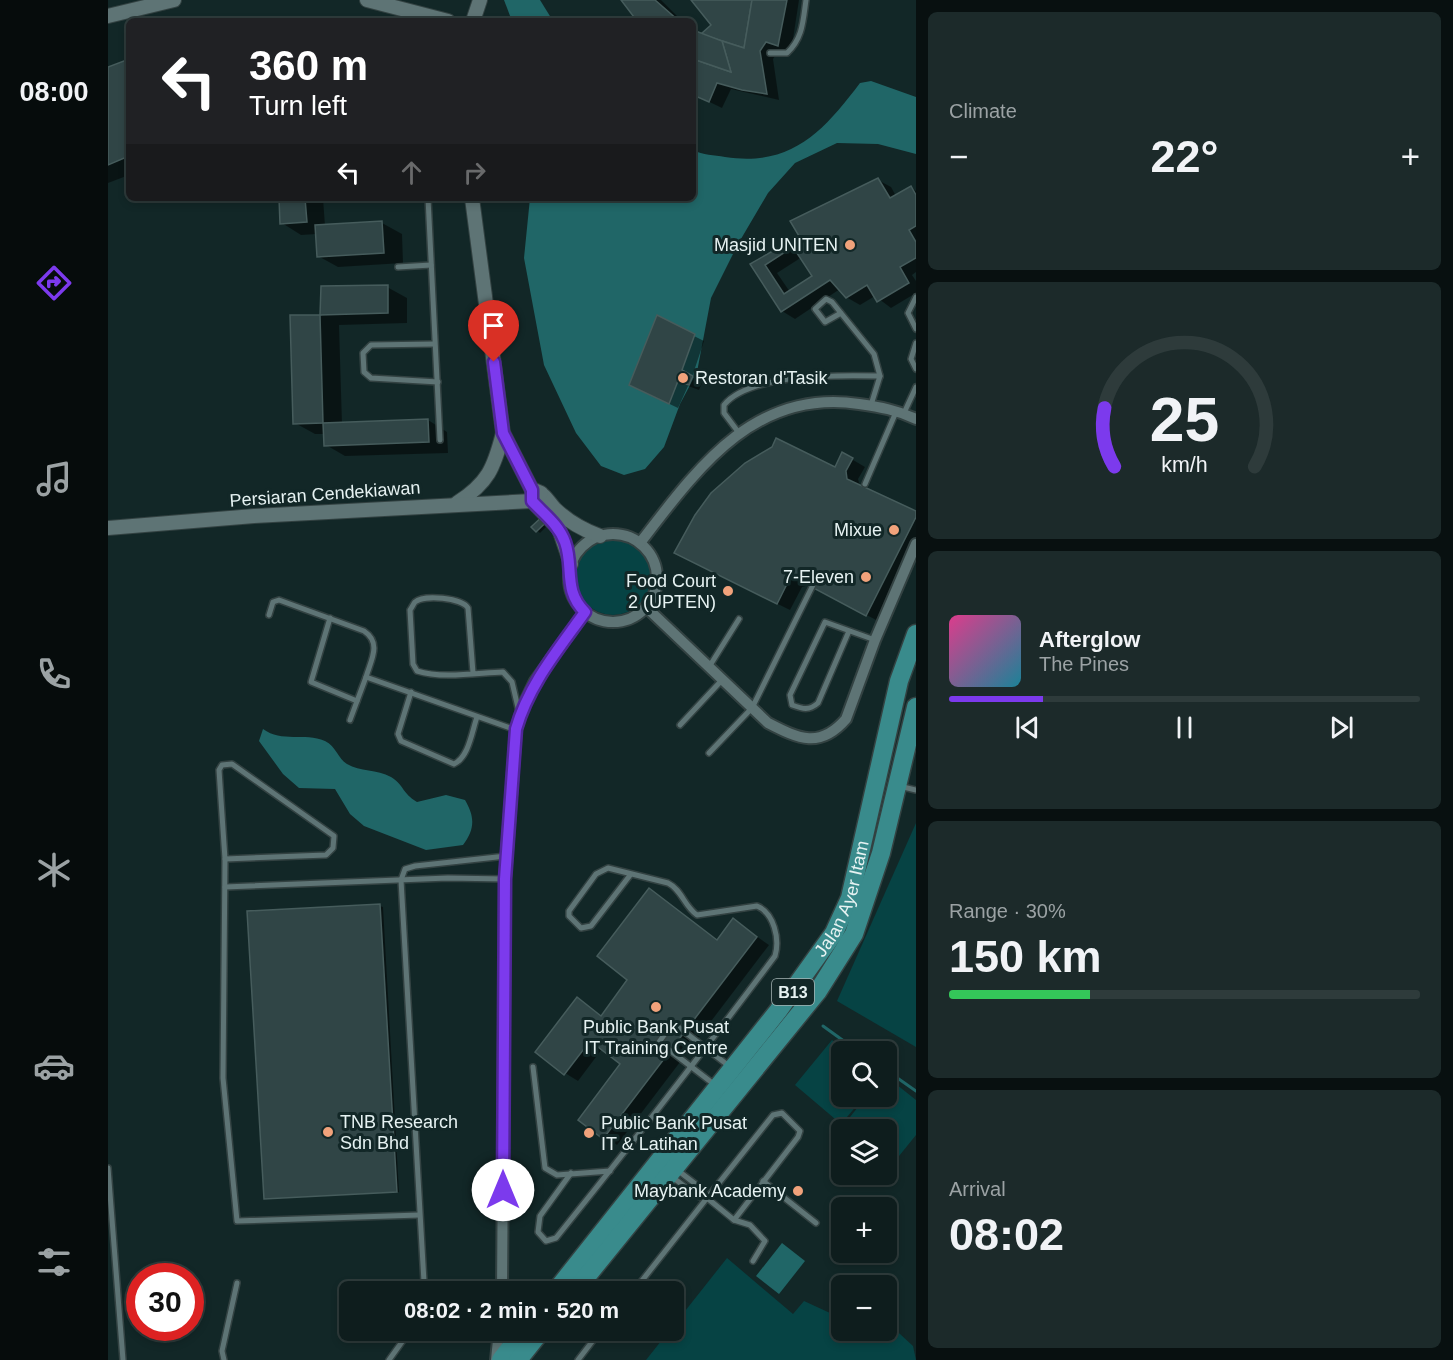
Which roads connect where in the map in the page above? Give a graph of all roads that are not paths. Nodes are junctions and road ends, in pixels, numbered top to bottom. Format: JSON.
{"nodes":[{"id":1,"x":174,"y":0,"type":"edge"},
{"id":2,"x":367,"y":0,"type":"edge"},
{"id":3,"x":480,"y":0,"type":"edge"},
{"id":4,"x":806,"y":0,"type":"edge"},
{"id":5,"x":151,"y":2,"type":"edge"},
{"id":6,"x":108,"y":16,"type":"edge"},
{"id":7,"x":436,"y":18,"type":"edge"},
{"id":8,"x":474,"y":18,"type":"edge"},
{"id":9,"x":770,"y":54,"type":"dead end"},
{"id":10,"x":428,"y":201,"type":"edge"},
{"id":11,"x":472,"y":201,"type":"edge"},
{"id":12,"x":431,"y":265,"type":"junction"},
{"id":13,"x":398,"y":267,"type":"dead end"},
{"id":14,"x":916,"y":297,"type":"edge"},
{"id":15,"x":841,"y":313,"type":"junction"},
{"id":16,"x":916,"y":329,"type":"edge"},
{"id":17,"x":916,"y":343,"type":"edge"},
{"id":18,"x":434,"y":344,"type":"junction"},
{"id":19,"x":916,"y":369,"type":"edge"},
{"id":20,"x":880,"y":376,"type":"junction"},
{"id":21,"x":438,"y":382,"type":"junction"},
{"id":22,"x":916,"y":387,"type":"edge"},
{"id":23,"x":871,"y":405,"type":"junction"},
{"id":24,"x":900,"y":412,"type":"junction"},
{"id":25,"x":916,"y":419,"type":"edge"},
{"id":26,"x":503,"y":433,"type":"junction"},
{"id":27,"x":739,"y":434,"type":"junction"},
{"id":28,"x":441,"y":440,"type":"dead end"},
{"id":29,"x":865,"y":484,"type":"dead end"},
{"id":30,"x":535,"y":494,"type":"junction"},
{"id":31,"x":456,"y":504,"type":"junction"},
{"id":32,"x":108,"y":528,"type":"edge"},
{"id":33,"x":600,"y":536,"type":"junction"},
{"id":34,"x":640,"y":543,"type":"junction"},
{"id":35,"x":916,"y":544,"type":"edge"},
{"id":36,"x":571,"y":564,"type":"junction"},
{"id":37,"x":813,"y":585,"type":"dead end"},
{"id":38,"x":646,"y":607,"type":"junction"},
{"id":39,"x":585,"y":612,"type":"junction"},
{"id":40,"x":269,"y":615,"type":"dead end"},
{"id":41,"x":330,"y":618,"type":"junction"},
{"id":42,"x":740,"y":619,"type":"dead end"},
{"id":43,"x":849,"y":631,"type":"junction"},
{"id":44,"x":916,"y":634,"type":"edge"},
{"id":45,"x":875,"y":640,"type":"junction"},
{"id":46,"x":709,"y":667,"type":"junction"},
{"id":47,"x":473,"y":673,"type":"junction"},
{"id":48,"x":366,"y":677,"type":"junction"},
{"id":49,"x":722,"y":680,"type":"junction"},
{"id":50,"x":411,"y":692,"type":"junction"},
{"id":51,"x":357,"y":701,"type":"junction"},
{"id":52,"x":752,"y":708,"type":"junction"},
{"id":53,"x":520,"y":716,"type":"junction"},
{"id":54,"x":477,"y":717,"type":"junction"},
{"id":55,"x":915,"y":717,"type":"edge"},
{"id":56,"x":350,"y":720,"type":"dead end"},
{"id":57,"x":680,"y":724,"type":"dead end"},
{"id":58,"x":516,"y":729,"type":"junction"},
{"id":59,"x":709,"y":753,"type":"dead end"},
{"id":60,"x":897,"y":785,"type":"junction"},
{"id":61,"x":916,"y":790,"type":"edge"},
{"id":62,"x":507,"y":856,"type":"junction"},
{"id":63,"x":225,"y":859,"type":"junction"},
{"id":64,"x":631,"y":874,"type":"junction"},
{"id":65,"x":505,"y":879,"type":"junction"},
{"id":66,"x":401,"y":880,"type":"junction"},
{"id":67,"x":225,"y":887,"type":"junction"},
{"id":68,"x":706,"y":1049,"type":"junction"},
{"id":69,"x":533,"y":1067,"type":"dead end"},
{"id":70,"x":691,"y":1067,"type":"junction"},
{"id":71,"x":732,"y":1069,"type":"junction"},
{"id":72,"x":718,"y":1087,"type":"junction"},
{"id":73,"x":108,"y":1168,"type":"edge"},
{"id":74,"x":610,"y":1171,"type":"junction"},
{"id":75,"x":672,"y":1171,"type":"junction"},
{"id":76,"x":571,"y":1173,"type":"junction"},
{"id":77,"x":763,"y":1181,"type":"junction"},
{"id":78,"x":109,"y":1198,"type":"edge"},
{"id":79,"x":707,"y":1198,"type":"junction"},
{"id":80,"x":420,"y":1215,"type":"junction"},
{"id":81,"x":735,"y":1220,"type":"junction"},
{"id":82,"x":816,"y":1223,"type":"dead end"},
{"id":83,"x":753,"y":1261,"type":"dead end"},
{"id":84,"x":424,"y":1281,"type":"edge"},
{"id":85,"x":504,"y":1281,"type":"edge"},
{"id":86,"x":564,"y":1281,"type":"edge"},
{"id":87,"x":583,"y":1281,"type":"edge"},
{"id":88,"x":642,"y":1281,"type":"edge"},
{"id":89,"x":237,"y":1282,"type":"dead end"},
{"id":90,"x":403,"y":1341,"type":"edge"},
{"id":91,"x":498,"y":1341,"type":"edge"},
{"id":92,"x":516,"y":1341,"type":"edge"},
{"id":93,"x":533,"y":1341,"type":"edge"},
{"id":94,"x":593,"y":1341,"type":"edge"},
{"id":95,"x":123,"y":1360,"type":"edge"},
{"id":96,"x":224,"y":1360,"type":"edge"},
{"id":97,"x":389,"y":1360,"type":"edge"},
{"id":98,"x":496,"y":1360,"type":"edge"},
{"id":99,"x":501,"y":1360,"type":"edge"},
{"id":100,"x":518,"y":1360,"type":"edge"},
{"id":101,"x":578,"y":1360,"type":"edge"}],
"edges":[{"from":1,"to":5,"type":"street"},
{"from":2,"to":7,"type":"street"},
{"from":3,"to":8,"type":"street"},
{"from":4,"to":9,"type":"lane"},
{"from":5,"to":6,"type":"street"},
{"from":10,"to":12,"type":"lane"},
{"from":11,"to":26,"type":"street"},
{"from":12,"to":13,"type":"lane"},
{"from":12,"to":18,"type":"lane"},
{"from":14,"to":16,"type":"lane"},
{"from":15,"to":15,"type":"lane"},
{"from":15,"to":20,"type":"lane"},
{"from":17,"to":19,"type":"lane"},
{"from":18,"to":21,"type":"lane"},
{"from":18,"to":21,"type":"lane"},
{"from":20,"to":23,"type":"lane"},
{"from":20,"to":27,"type":"lane"},
{"from":21,"to":28,"type":"lane"},
{"from":22,"to":24,"type":"lane"},
{"from":23,"to":24,"type":"street"},
{"from":23,"to":27,"type":"street"},
{"from":24,"to":25,"type":"street"},
{"from":24,"to":29,"type":"lane"},
{"from":26,"to":30,"type":"street"},
{"from":26,"to":31,"type":"street"},
{"from":27,"to":34,"type":"street"},
{"from":30,"to":31,"type":"street","name":"Persiaran Cendekiawan"},
{"from":30,"to":33,"type":"street"},
{"from":30,"to":36,"type":"street"},
{"from":31,"to":32,"type":"street","name":"Persiaran Cendekiawan"},
{"from":33,"to":34,"type":"street"},
{"from":33,"to":36,"type":"street"},
{"from":34,"to":38,"type":"street"},
{"from":35,"to":45,"type":"street"},
{"from":36,"to":39,"type":"street"},
{"from":37,"to":52,"type":"lane"},
{"from":38,"to":39,"type":"street"},
{"from":38,"to":46,"type":"street"},
{"from":39,"to":53,"type":"street"},
{"from":40,"to":41,"type":"lane"},
{"from":41,"to":48,"type":"lane"},
{"from":41,"to":51,"type":"lane"},
{"from":42,"to":46,"type":"lane"},
{"from":43,"to":43,"type":"lane"},
{"from":43,"to":45,"type":"lane"},
{"from":44,"to":71,"type":"main road","name":"Jalan Ayer Itam","number":"B13"},
{"from":45,"to":52,"type":"street"},
{"from":46,"to":49,"type":"street"},
{"from":47,"to":47,"type":"lane"},
{"from":47,"to":53,"type":"lane"},
{"from":48,"to":50,"type":"lane"},
{"from":48,"to":51,"type":"lane"},
{"from":49,"to":52,"type":"street"},
{"from":49,"to":57,"type":"lane"},
{"from":50,"to":54,"type":"lane"},
{"from":50,"to":54,"type":"lane"},
{"from":51,"to":56,"type":"lane"},
{"from":52,"to":59,"type":"lane"},
{"from":53,"to":58,"type":"street"},
{"from":54,"to":58,"type":"lane"},
{"from":55,"to":60,"type":"main road","name":"Jalan Ayer Itam","number":"B13"},
{"from":58,"to":62,"type":"street"},
{"from":60,"to":61,"type":"lane"},
{"from":60,"to":75,"type":"main road","name":"Jalan Ayer Itam","number":"B13"},
{"from":62,"to":65,"type":"street"},
{"from":62,"to":66,"type":"lane"},
{"from":63,"to":63,"type":"lane"},
{"from":63,"to":67,"type":"lane"},
{"from":64,"to":64,"type":"lane"},
{"from":64,"to":68,"type":"lane"},
{"from":65,"to":66,"type":"lane"},
{"from":65,"to":85,"type":"street"},
{"from":66,"to":67,"type":"lane"},
{"from":66,"to":80,"type":"lane"},
{"from":67,"to":80,"type":"lane"},
{"from":68,"to":70,"type":"lane"},
{"from":68,"to":70,"type":"lane"},
{"from":68,"to":71,"type":"lane"},
{"from":69,"to":76,"type":"lane"},
{"from":70,"to":72,"type":"lane"},
{"from":70,"to":74,"type":"lane"},
{"from":71,"to":72,"type":"main road","name":"Jalan Ayer Itam","number":"B13"},
{"from":72,"to":86,"type":"main road","name":"Jalan Ayer Itam","number":"B13"},
{"from":73,"to":78,"type":"lane"},
{"from":74,"to":76,"type":"lane"},
{"from":74,"to":76,"type":"lane"},
{"from":75,"to":79,"type":"lane"},
{"from":75,"to":79,"type":"lane"},
{"from":75,"to":87,"type":"main road","name":"Jalan Ayer Itam","number":"B13"},
{"from":77,"to":79,"type":"lane"},
{"from":77,"to":81,"type":"lane"},
{"from":77,"to":82,"type":"lane"},
{"from":78,"to":95,"type":"lane"},
{"from":79,"to":81,"type":"lane"},
{"from":79,"to":88,"type":"lane"},
{"from":80,"to":84,"type":"lane"},
{"from":81,"to":83,"type":"lane"},
{"from":89,"to":96,"type":"lane"},
{"from":90,"to":97,"type":"lane"},
{"from":91,"to":98,"type":"street"},
{"from":92,"to":99,"type":"main road"},
{"from":93,"to":100,"type":"main road"},
{"from":94,"to":101,"type":"lane"}]}
